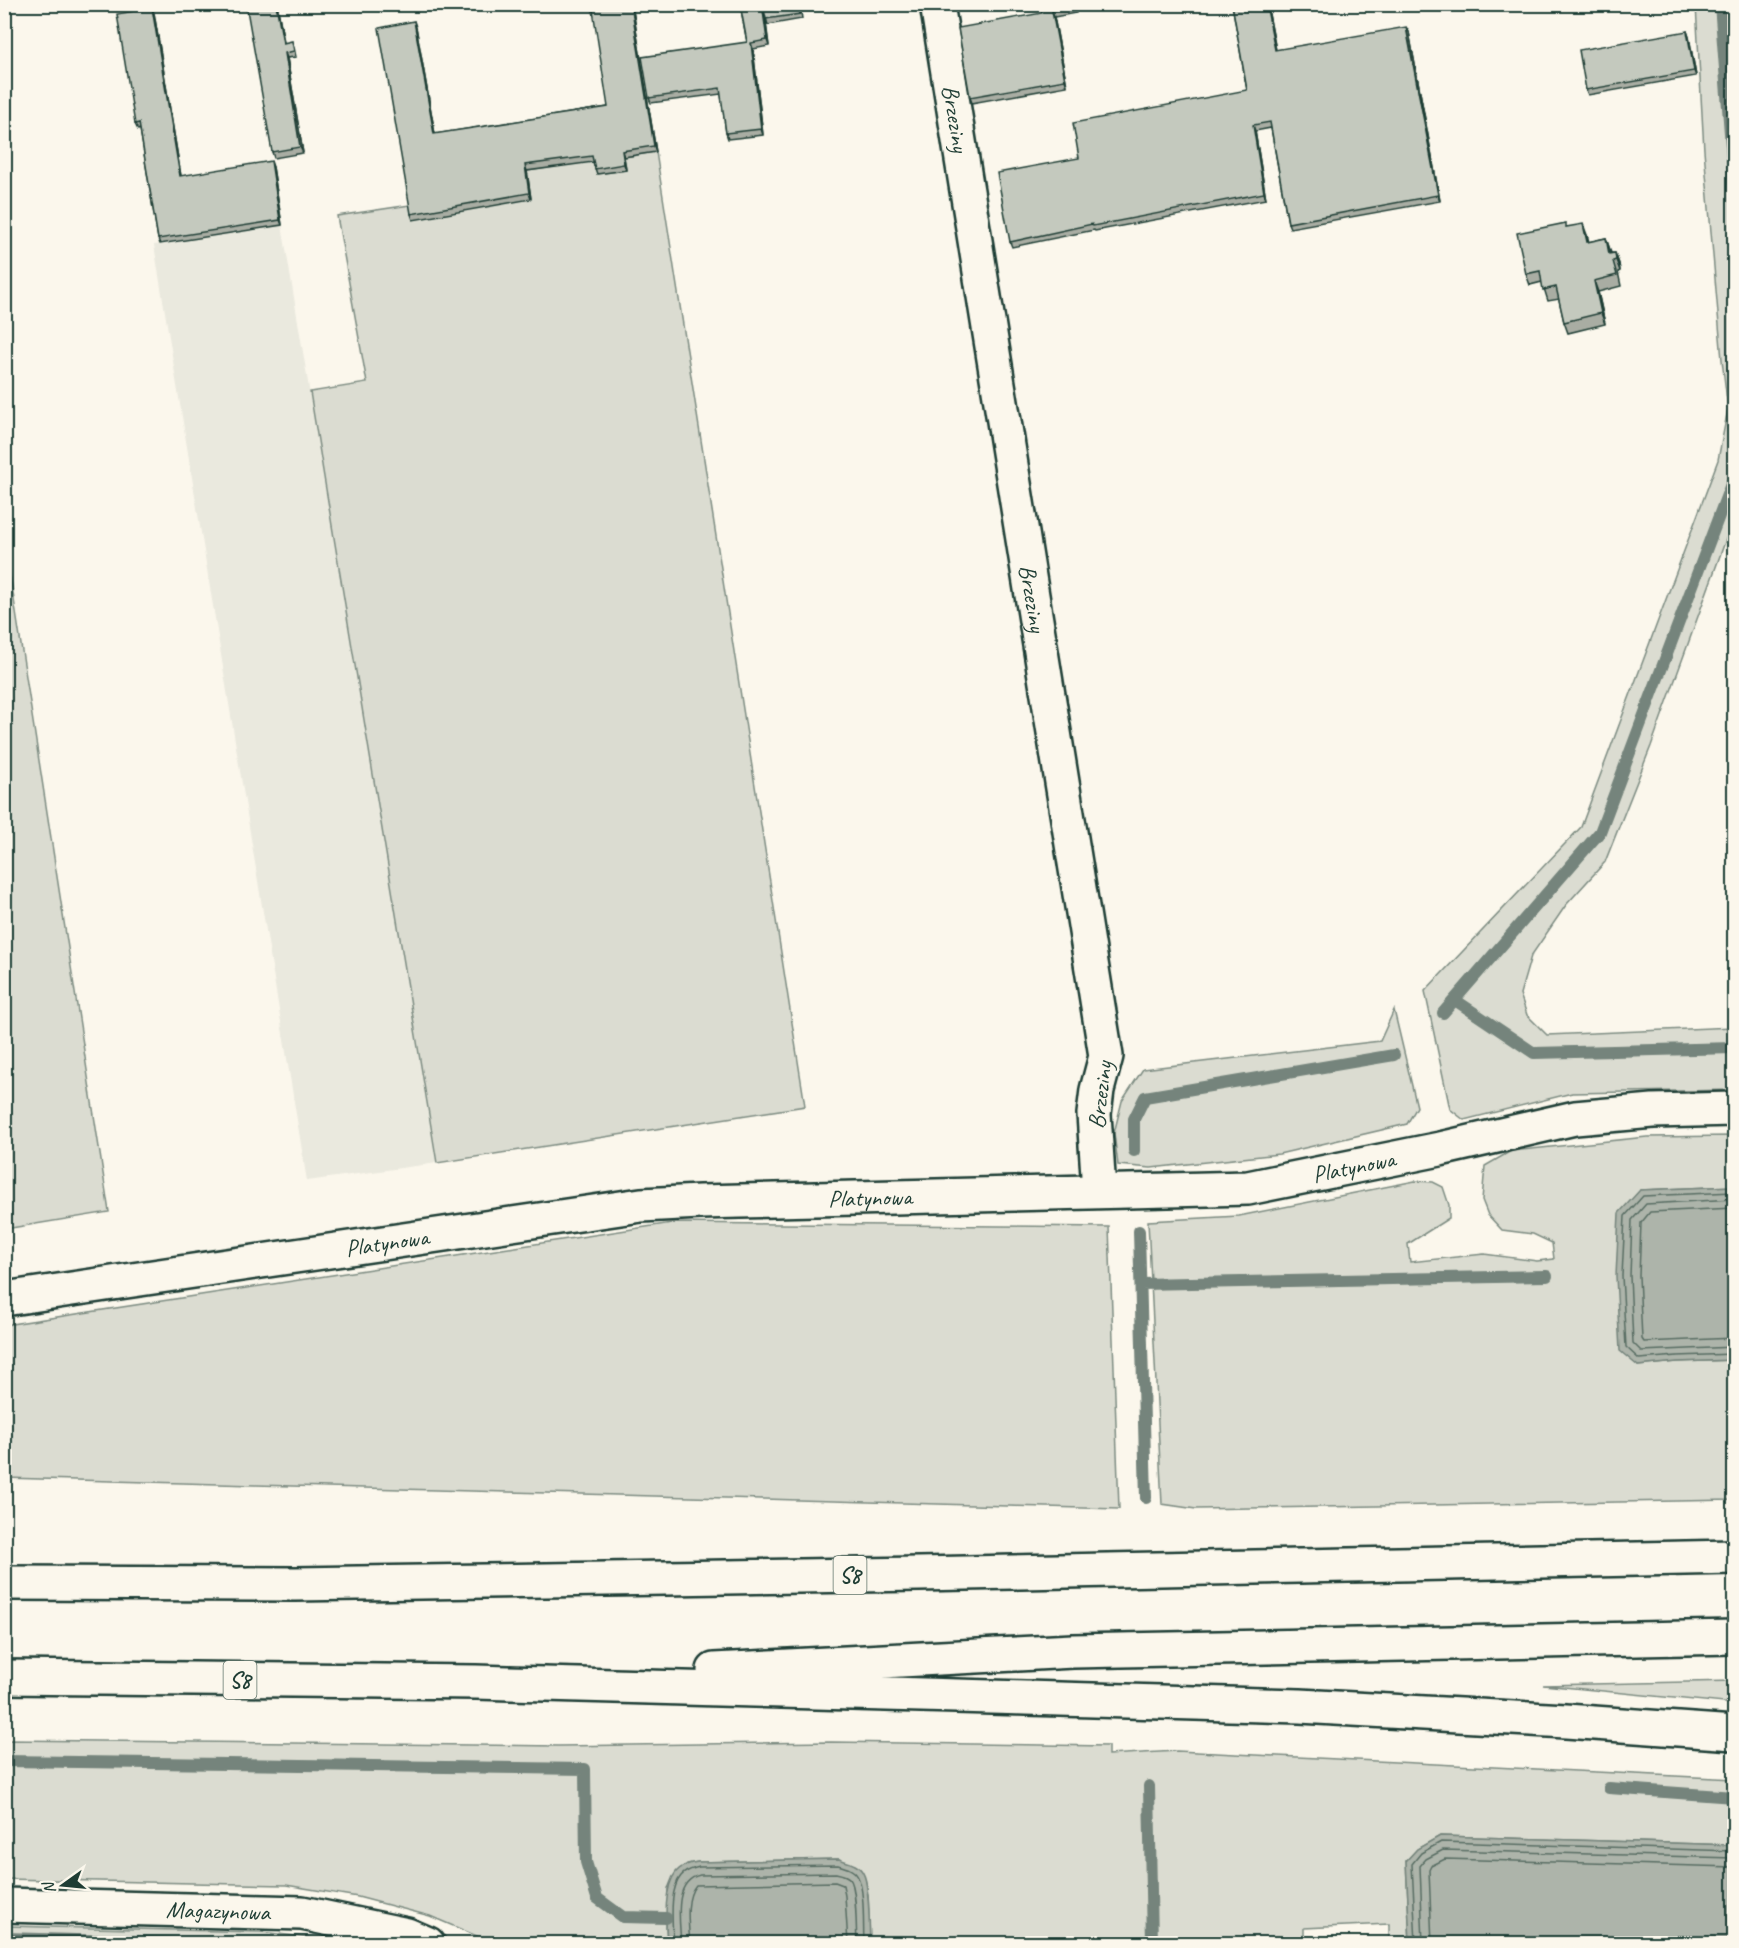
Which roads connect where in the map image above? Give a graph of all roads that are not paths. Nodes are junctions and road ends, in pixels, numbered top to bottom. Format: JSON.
{"nodes":[{"id":1,"x":937,"y":4,"type":"edge"},
{"id":2,"x":1734,"y":1109,"type":"edge"},
{"id":3,"x":1100,"y":1191,"type":"junction"},
{"id":4,"x":4,"y":1299,"type":"edge"},
{"id":5,"x":1734,"y":1557,"type":"edge"},
{"id":6,"x":4,"y":1583,"type":"edge"},
{"id":7,"x":1734,"y":1636,"type":"edge"},
{"id":8,"x":4,"y":1677,"type":"edge"},
{"id":9,"x":476,"y":1682,"type":"junction"},
{"id":10,"x":1734,"y":1733,"type":"edge"},
{"id":11,"x":4,"y":1905,"type":"edge"},
{"id":12,"x":428,"y":1944,"type":"edge"}],
"edges":[{"from":1,"to":3,"type":"main road","name":"Brzeziny"},
{"from":2,"to":3,"type":"main road","name":"Platynowa"},
{"from":3,"to":4,"type":"main road","name":"Platynowa"},
{"from":5,"to":6,"type":"main road","number":"S8"},
{"from":7,"to":9,"type":"main road","number":"S8"},
{"from":8,"to":9,"type":"main road","number":"S8"},
{"from":9,"to":10,"type":"main road"},
{"from":11,"to":12,"type":"main road","name":"Magazynowa"}]}
